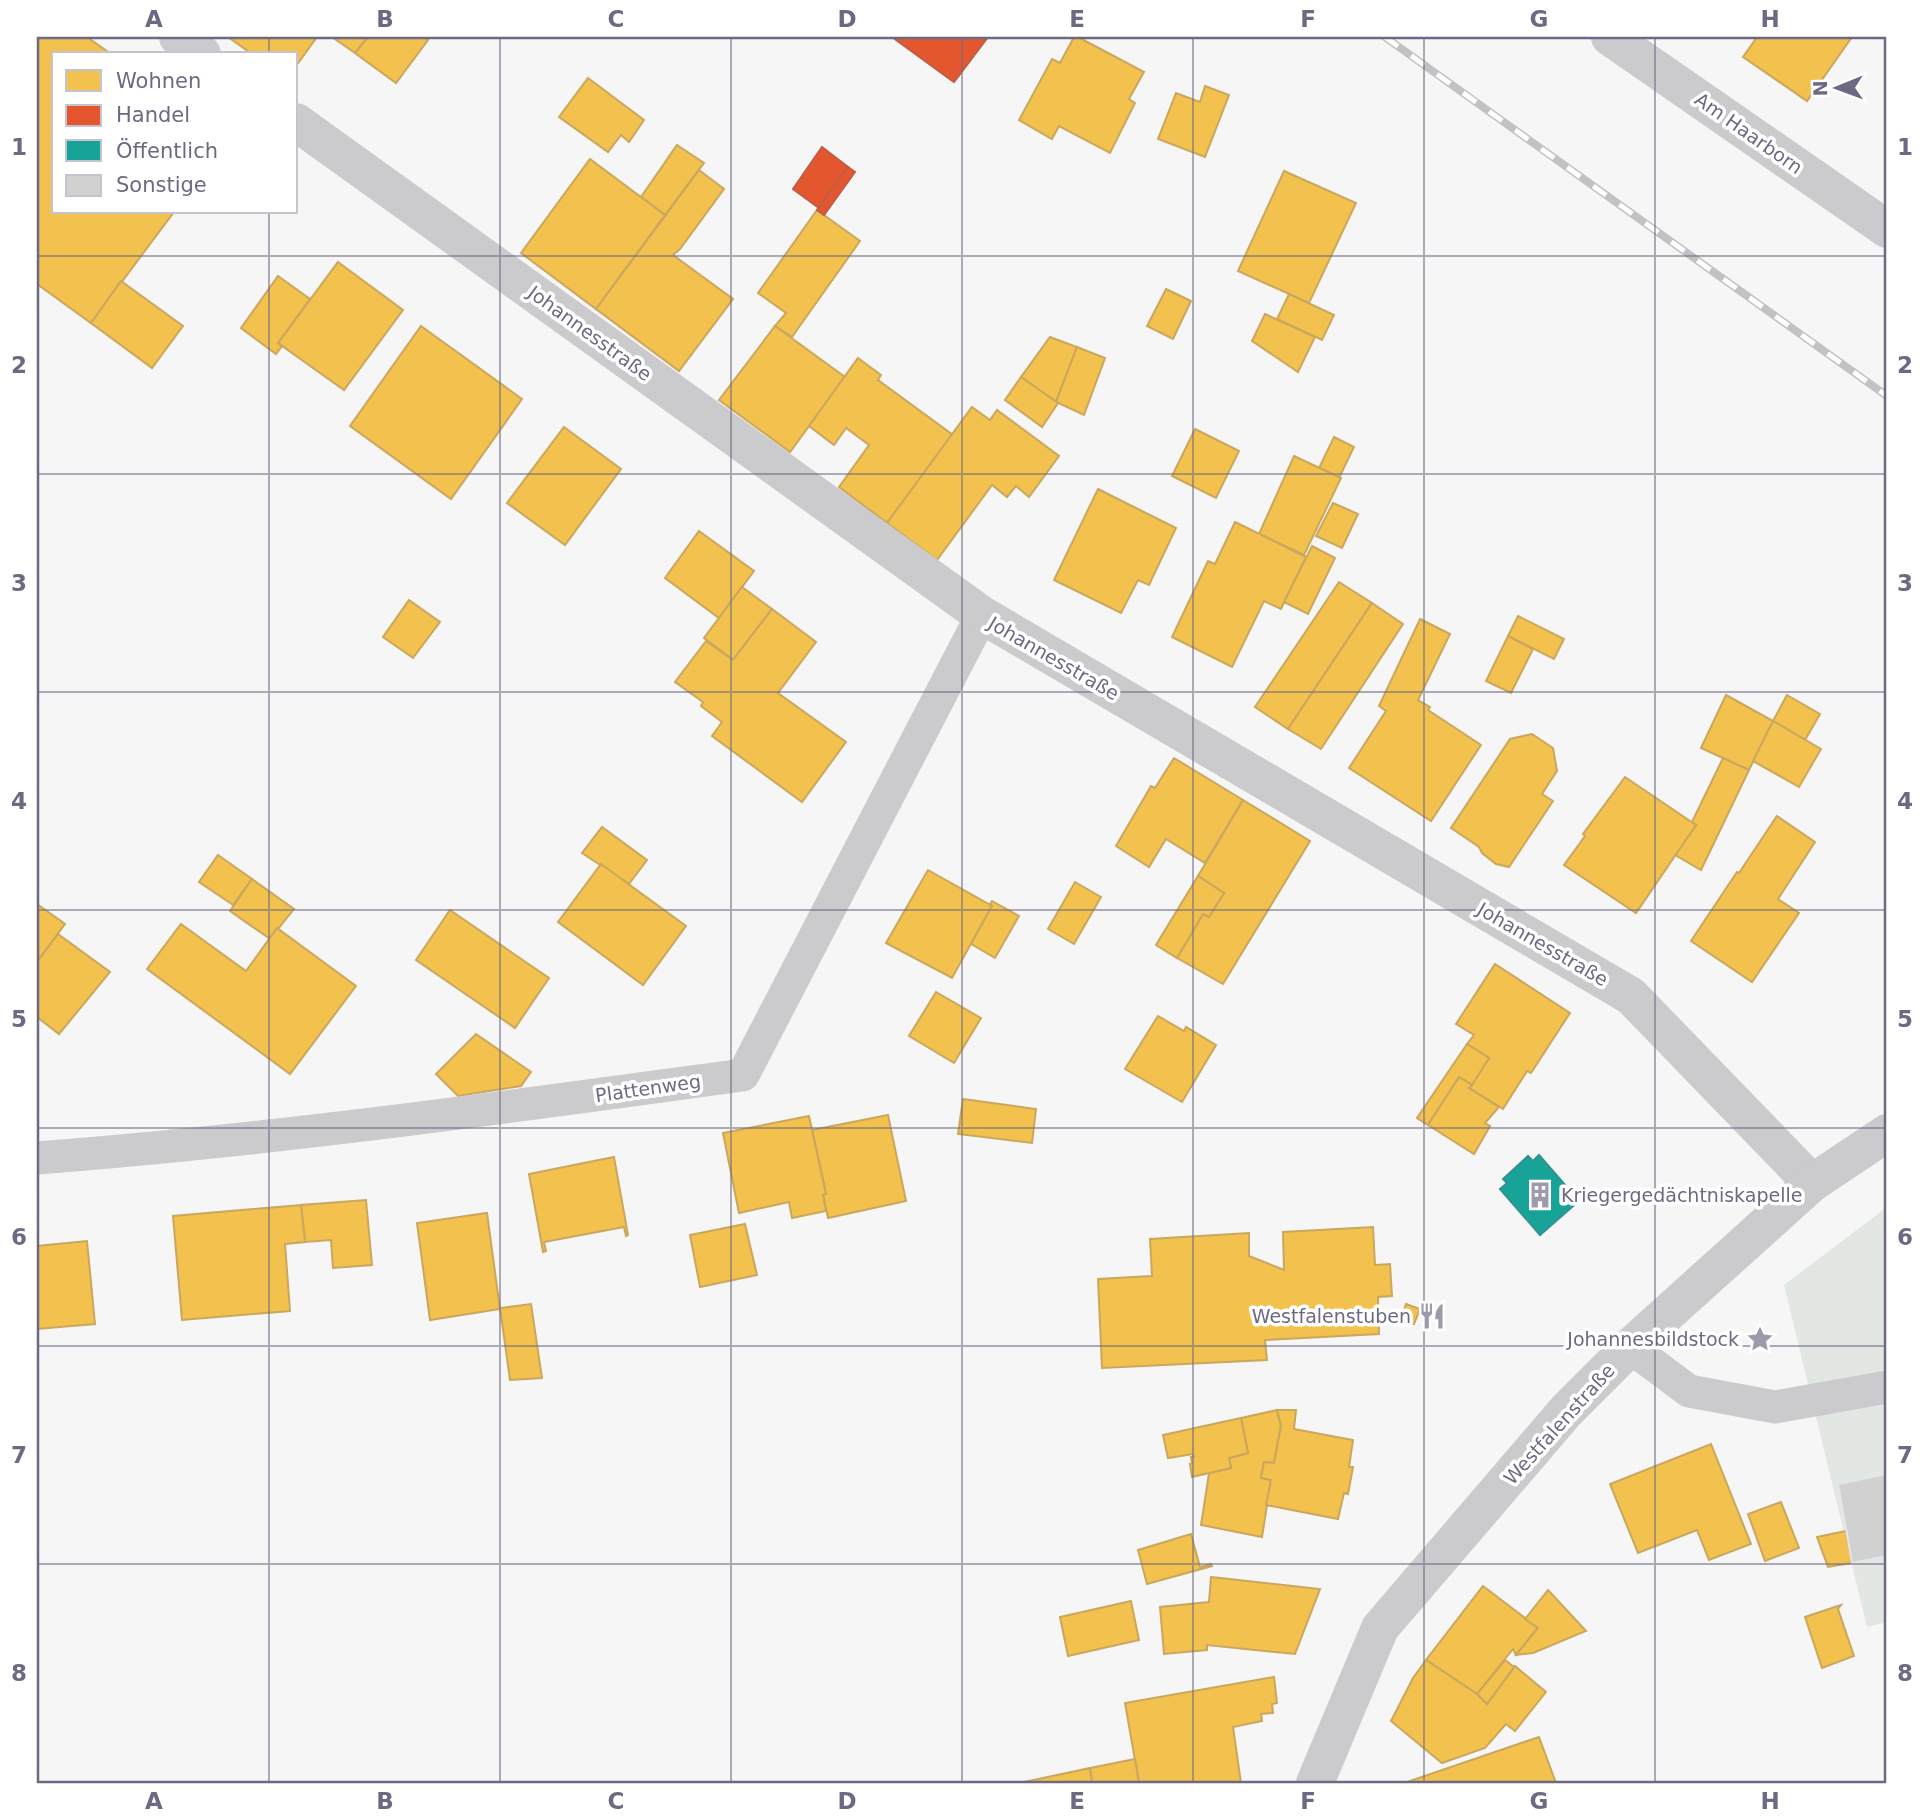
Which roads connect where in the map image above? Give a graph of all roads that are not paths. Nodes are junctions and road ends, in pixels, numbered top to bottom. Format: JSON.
{"nodes":[{"id":1,"x":178,"y":37,"type":"edge"},
{"id":2,"x":1610,"y":37,"type":"edge"},
{"id":3,"x":199,"y":52,"type":"edge"},
{"id":4,"x":298,"y":123,"type":"edge"},
{"id":5,"x":1887,"y":229,"type":"edge"},
{"id":6,"x":982,"y":615,"type":"junction"},
{"id":7,"x":1887,"y":1133,"type":"edge"},
{"id":8,"x":37,"y":1157,"type":"edge"},
{"id":9,"x":1812,"y":1183,"type":"junction"},
{"id":10,"x":1630,"y":1347,"type":"junction"},
{"id":11,"x":1887,"y":1387,"type":"edge"},
{"id":12,"x":1315,"y":1783,"type":"edge"}],
"edges":[{"from":1,"to":3,"type":"street"},
{"from":2,"to":5,"type":"street","name":"Am Haarborn"},
{"from":4,"to":6,"type":"street","name":"Johannesstraße"},
{"from":6,"to":8,"type":"lane","name":"Plattenweg"},
{"from":6,"to":9,"type":"street","name":"Johannesstraße"},
{"from":7,"to":9,"type":"street","name":"Westfalenstraße"},
{"from":9,"to":10,"type":"street","name":"Westfalenstraße"},
{"from":10,"to":11,"type":"lane"},
{"from":10,"to":12,"type":"street","name":"Westfalenstraße"}]}
